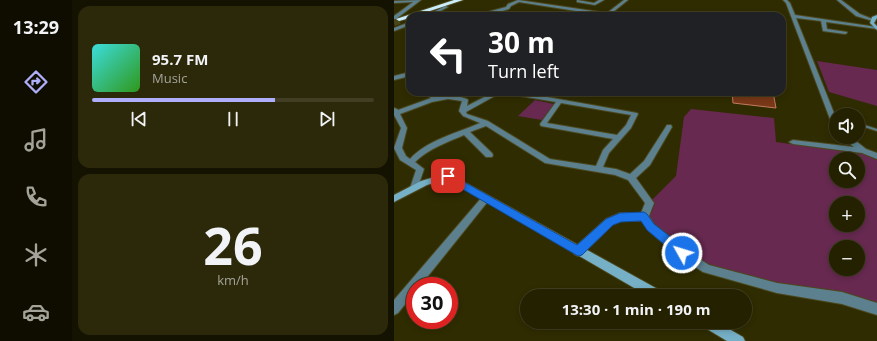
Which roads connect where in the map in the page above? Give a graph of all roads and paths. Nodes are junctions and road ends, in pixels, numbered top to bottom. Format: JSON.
{"nodes":[{"id":1,"x":460,"y":0,"type":"edge"},
{"id":2,"x":468,"y":0,"type":"edge"},
{"id":3,"x":520,"y":0,"type":"edge"},
{"id":4,"x":580,"y":0,"type":"edge"},
{"id":5,"x":602,"y":0,"type":"edge"},
{"id":6,"x":626,"y":0,"type":"edge"},
{"id":7,"x":785,"y":0,"type":"edge"},
{"id":8,"x":839,"y":0,"type":"edge"},
{"id":9,"x":418,"y":1,"type":"edge"},
{"id":10,"x":394,"y":2,"type":"edge"},
{"id":11,"x":446,"y":7,"type":"junction"},
{"id":12,"x":406,"y":12,"type":"tunnel mouth"},
{"id":13,"x":421,"y":12,"type":"edge"},
{"id":14,"x":430,"y":12,"type":"edge"},
{"id":15,"x":436,"y":12,"type":"edge"},
{"id":16,"x":492,"y":12,"type":"edge"},
{"id":17,"x":589,"y":12,"type":"edge"},
{"id":18,"x":610,"y":12,"type":"edge"},
{"id":19,"x":793,"y":16,"type":"junction"},
{"id":20,"x":877,"y":16,"type":"edge"},
{"id":21,"x":823,"y":20,"type":"junction"},
{"id":22,"x":873,"y":20,"type":"junction"},
{"id":23,"x":406,"y":26,"type":"edge"},
{"id":24,"x":876,"y":28,"type":"edge"},
{"id":25,"x":394,"y":30,"type":"edge"},
{"id":26,"x":845,"y":32,"type":"dead end"},
{"id":27,"x":406,"y":75,"type":"edge"},
{"id":28,"x":394,"y":78,"type":"edge"},
{"id":29,"x":432,"y":96,"type":"edge"},
{"id":30,"x":491,"y":96,"type":"edge"},
{"id":31,"x":528,"y":96,"type":"edge"},
{"id":32,"x":437,"y":99,"type":"junction"},
{"id":33,"x":559,"y":102,"type":"junction"},
{"id":34,"x":830,"y":108,"type":"edge"},
{"id":35,"x":462,"y":111,"type":"junction"},
{"id":36,"x":396,"y":112,"type":"edge"},
{"id":37,"x":486,"y":123,"type":"junction"},
{"id":38,"x":865,"y":126,"type":"edge"},
{"id":39,"x":669,"y":127,"type":"dead end"},
{"id":40,"x":877,"y":130,"type":"edge"},
{"id":41,"x":466,"y":132,"type":"junction"},
{"id":42,"x":618,"y":138,"type":"junction"},
{"id":43,"x":793,"y":142,"type":"dead end"},
{"id":44,"x":854,"y":144,"type":"edge"},
{"id":45,"x":862,"y":151,"type":"junction"},
{"id":46,"x":489,"y":155,"type":"dead end"},
{"id":47,"x":877,"y":156,"type":"edge"},
{"id":48,"x":411,"y":162,"type":"junction"},
{"id":49,"x":598,"y":170,"type":"junction"},
{"id":50,"x":631,"y":178,"type":"junction"},
{"id":51,"x":414,"y":188,"type":"junction"},
{"id":52,"x":486,"y":198,"type":"junction"},
{"id":53,"x":394,"y":200,"type":"edge"},
{"id":54,"x":644,"y":217,"type":"junction"},
{"id":55,"x":578,"y":251,"type":"junction"},
{"id":56,"x":646,"y":289,"type":"edge"},
{"id":57,"x":394,"y":309,"type":"edge"},
{"id":58,"x":877,"y":309,"type":"edge"},
{"id":59,"x":718,"y":329,"type":"edge"},
{"id":60,"x":739,"y":341,"type":"edge"}],
"edges":[{"from":1,"to":13,"type":"highway"},
{"from":2,"to":11,"type":"highway"},
{"from":3,"to":16,"type":"street"},
{"from":3,"to":17,"type":"street"},
{"from":4,"to":5,"type":"street"},
{"from":6,"to":18,"type":"street"},
{"from":7,"to":19,"type":"street"},
{"from":8,"to":22,"type":"street"},
{"from":9,"to":10,"type":"street"},
{"from":9,"to":12,"type":"street"},
{"from":11,"to":14,"type":"highway"},
{"from":11,"to":15,"type":"street"},
{"from":19,"to":21,"type":"street"},
{"from":19,"to":34,"type":"street"},
{"from":20,"to":22,"type":"street"},
{"from":21,"to":24,"type":"street"},
{"from":21,"to":26,"type":"street"},
{"from":22,"to":24,"type":"street"},
{"from":23,"to":25,"type":"street"},
{"from":27,"to":28,"type":"street"},
{"from":29,"to":32,"type":"street"},
{"from":30,"to":35,"type":"street"},
{"from":31,"to":33,"type":"street"},
{"from":32,"to":35,"type":"street"},
{"from":32,"to":36,"type":"street"},
{"from":33,"to":42,"type":"street"},
{"from":33,"to":42,"type":"street"},
{"from":35,"to":37,"type":"street"},
{"from":36,"to":48,"type":"street"},
{"from":37,"to":41,"type":"street"},
{"from":37,"to":49,"type":"street"},
{"from":38,"to":40,"type":"lane"},
{"from":39,"to":50,"type":"street"},
{"from":41,"to":46,"type":"street"},
{"from":41,"to":48,"type":"street"},
{"from":42,"to":49,"type":"street"},
{"from":43,"to":45,"type":"street"},
{"from":44,"to":45,"type":"street"},
{"from":45,"to":47,"type":"street"},
{"from":48,"to":51,"type":"street"},
{"from":49,"to":50,"type":"street"},
{"from":50,"to":54,"type":"street"},
{"from":51,"to":52,"type":"street"},
{"from":51,"to":53,"type":"street"},
{"from":52,"to":55,"type":"street"},
{"from":52,"to":57,"type":"street"},
{"from":54,"to":55,"type":"street"},
{"from":54,"to":58,"type":"street"},
{"from":55,"to":56,"type":"street"},
{"from":59,"to":60,"type":"street"}]}
